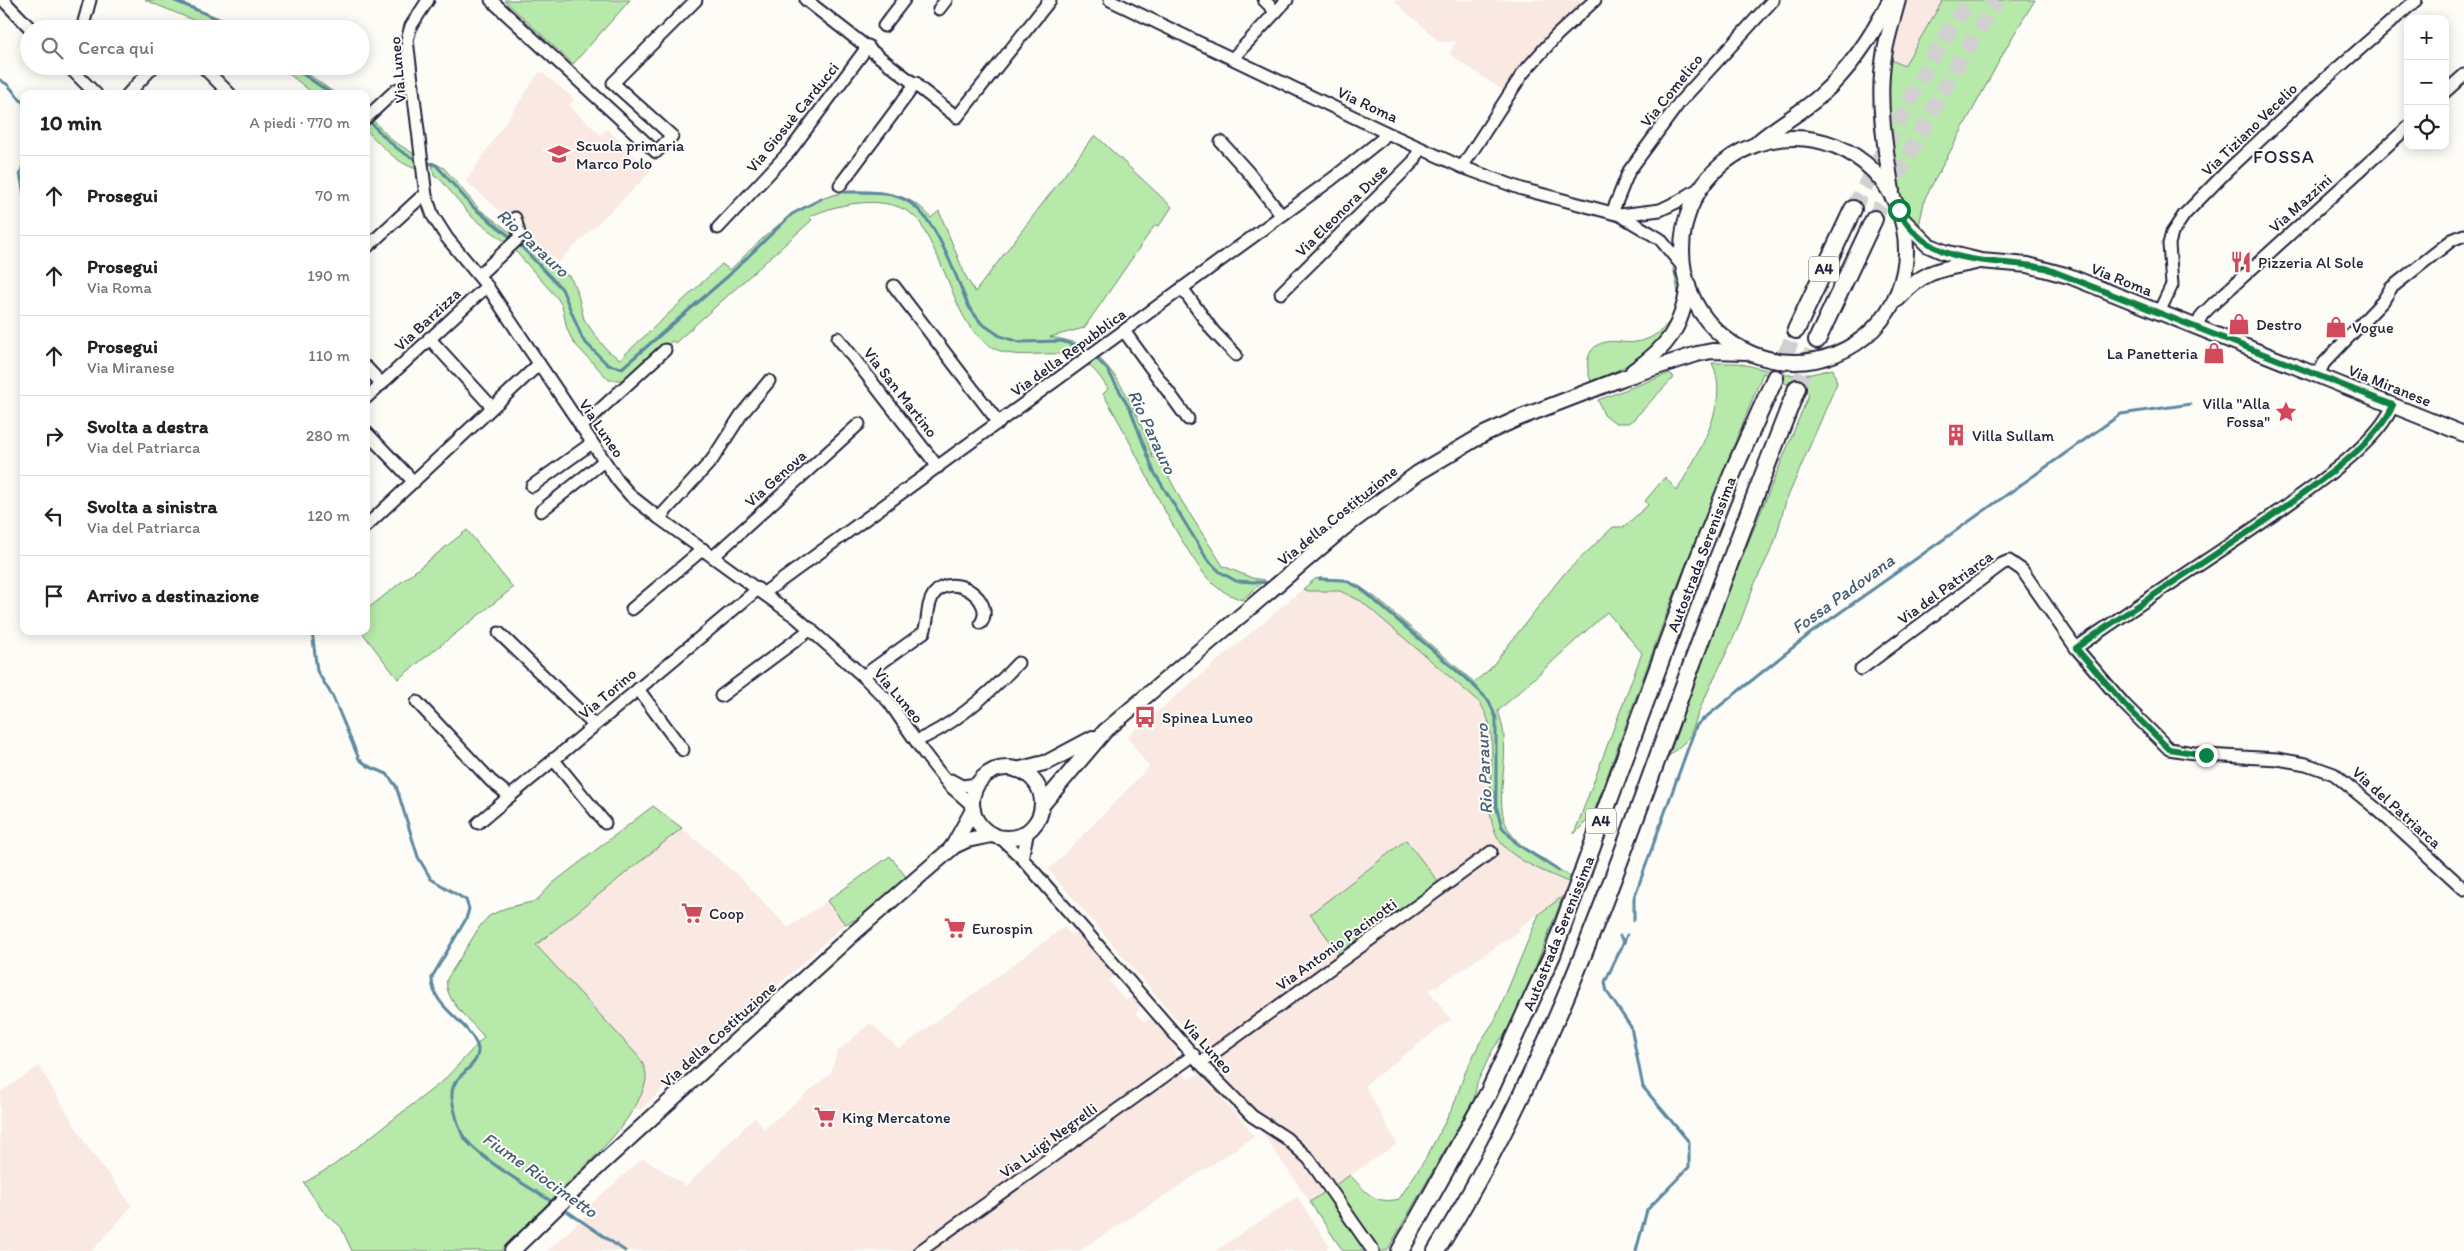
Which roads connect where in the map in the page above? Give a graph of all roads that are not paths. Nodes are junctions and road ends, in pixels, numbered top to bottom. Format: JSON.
{"nodes":[{"id":1,"x":3,"y":0,"type":"edge"},
{"id":2,"x":90,"y":0,"type":"edge"},
{"id":3,"x":428,"y":0,"type":"edge"},
{"id":4,"x":491,"y":0,"type":"edge"},
{"id":5,"x":696,"y":0,"type":"edge"},
{"id":6,"x":806,"y":0,"type":"edge"},
{"id":7,"x":904,"y":0,"type":"edge"},
{"id":8,"x":1050,"y":0,"type":"edge"},
{"id":9,"x":1110,"y":0,"type":"edge"},
{"id":10,"x":1264,"y":0,"type":"edge"},
{"id":11,"x":1287,"y":0,"type":"edge"},
{"id":12,"x":1594,"y":0,"type":"edge"},
{"id":13,"x":1773,"y":0,"type":"edge"},
{"id":14,"x":1890,"y":0,"type":"edge"},
{"id":15,"x":1898,"y":0,"type":"edge"},
{"id":16,"x":2416,"y":0,"type":"edge"},
{"id":17,"x":1276,"y":12,"type":"junction"},
{"id":18,"x":22,"y":20,"type":"edge"},
{"id":19,"x":84,"y":20,"type":"edge"},
{"id":20,"x":884,"y":26,"type":"dead end"},
{"id":21,"x":868,"y":46,"type":"junction"},
{"id":22,"x":1232,"y":58,"type":"junction"},
{"id":23,"x":78,"y":75,"type":"edge"},
{"id":24,"x":146,"y":75,"type":"edge"},
{"id":25,"x":211,"y":75,"type":"edge"},
{"id":26,"x":2464,"y":75,"type":"edge"},
{"id":27,"x":613,"y":83,"type":"junction"},
{"id":28,"x":916,"y":83,"type":"junction"},
{"id":29,"x":413,"y":84,"type":"junction"},
{"id":30,"x":2449,"y":88,"type":"edge"},
{"id":31,"x":92,"y":90,"type":"edge"},
{"id":32,"x":132,"y":90,"type":"edge"},
{"id":33,"x":226,"y":90,"type":"edge"},
{"id":34,"x":599,"y":97,"type":"junction"},
{"id":35,"x":370,"y":114,"type":"edge"},
{"id":36,"x":2404,"y":131,"type":"edge"},
{"id":37,"x":1385,"y":132,"type":"junction"},
{"id":38,"x":1221,"y":142,"type":"dead end"},
{"id":39,"x":1753,"y":145,"type":"junction"},
{"id":40,"x":1420,"y":148,"type":"junction"},
{"id":41,"x":1462,"y":167,"type":"junction"},
{"id":42,"x":840,"y":184,"type":"dead end"},
{"id":43,"x":1703,"y":186,"type":"junction"},
{"id":44,"x":426,"y":196,"type":"junction"},
{"id":45,"x":1892,"y":197,"type":"junction"},
{"id":46,"x":1853,"y":208,"type":"tunnel mouth"},
{"id":47,"x":1616,"y":214,"type":"junction"},
{"id":48,"x":1281,"y":215,"type":"junction"},
{"id":49,"x":515,"y":218,"type":"dead end"},
{"id":50,"x":1902,"y":218,"type":"junction"},
{"id":51,"x":1874,"y":219,"type":"tunnel mouth"},
{"id":52,"x":718,"y":228,"type":"dead end"},
{"id":53,"x":2464,"y":235,"type":"edge"},
{"id":54,"x":370,"y":244,"type":"edge"},
{"id":55,"x":1981,"y":261,"type":"junction"},
{"id":56,"x":1684,"y":267,"type":"junction"},
{"id":57,"x":479,"y":275,"type":"junction"},
{"id":58,"x":487,"y":286,"type":"junction"},
{"id":59,"x":894,"y":286,"type":"dead end"},
{"id":60,"x":1688,"y":286,"type":"junction"},
{"id":61,"x":1182,"y":288,"type":"junction"},
{"id":62,"x":1281,"y":293,"type":"dead end"},
{"id":63,"x":1890,"y":308,"type":"junction"},
{"id":64,"x":2159,"y":312,"type":"junction"},
{"id":65,"x":2196,"y":327,"type":"junction"},
{"id":66,"x":1796,"y":330,"type":"tunnel mouth"},
{"id":67,"x":1124,"y":331,"type":"junction"},
{"id":68,"x":429,"y":338,"type":"junction"},
{"id":69,"x":838,"y":338,"type":"dead end"},
{"id":70,"x":1817,"y":340,"type":"tunnel mouth"},
{"id":71,"x":2245,"y":347,"type":"joint"},
{"id":72,"x":665,"y":350,"type":"dead end"},
{"id":73,"x":1747,"y":352,"type":"junction"},
{"id":74,"x":1236,"y":355,"type":"dead end"},
{"id":75,"x":539,"y":364,"type":"junction"},
{"id":76,"x":370,"y":372,"type":"edge"},
{"id":77,"x":2318,"y":376,"type":"junction"},
{"id":78,"x":1623,"y":378,"type":"junction"},
{"id":79,"x":1775,"y":378,"type":"tunnel mouth"},
{"id":80,"x":769,"y":381,"type":"dead end"},
{"id":81,"x":382,"y":384,"type":"junction"},
{"id":82,"x":1797,"y":388,"type":"tunnel mouth"},
{"id":83,"x":370,"y":394,"type":"edge"},
{"id":84,"x":2393,"y":405,"type":"junction"},
{"id":85,"x":492,"y":406,"type":"junction"},
{"id":86,"x":1188,"y":419,"type":"dead end"},
{"id":87,"x":999,"y":423,"type":"junction"},
{"id":88,"x":859,"y":424,"type":"dead end"},
{"id":89,"x":580,"y":426,"type":"junction"},
{"id":90,"x":2464,"y":435,"type":"edge"},
{"id":91,"x":370,"y":436,"type":"edge"},
{"id":92,"x":592,"y":443,"type":"junction"},
{"id":93,"x":604,"y":461,"type":"junction"},
{"id":94,"x":938,"y":467,"type":"junction"},
{"id":95,"x":414,"y":482,"type":"junction"},
{"id":96,"x":532,"y":486,"type":"dead end"},
{"id":97,"x":541,"y":511,"type":"dead end"},
{"id":98,"x":659,"y":518,"type":"junction"},
{"id":99,"x":370,"y":522,"type":"edge"},
{"id":100,"x":703,"y":549,"type":"junction"},
{"id":101,"x":713,"y":557,"type":"junction"},
{"id":102,"x":761,"y":591,"type":"junction"},
{"id":103,"x":632,"y":610,"type":"dead end"},
{"id":104,"x":981,"y":623,"type":"dead end"},
{"id":105,"x":811,"y":629,"type":"junction"},
{"id":106,"x":499,"y":633,"type":"dead end"},
{"id":107,"x":2076,"y":648,"type":"junction"},
{"id":108,"x":1018,"y":663,"type":"dead end"},
{"id":109,"x":1861,"y":669,"type":"dead end"},
{"id":110,"x":863,"y":676,"type":"junction"},
{"id":111,"x":638,"y":689,"type":"junction"},
{"id":112,"x":721,"y":696,"type":"dead end"},
{"id":113,"x":417,"y":702,"type":"dead end"},
{"id":114,"x":594,"y":725,"type":"junction"},
{"id":115,"x":1104,"y":731,"type":"junction"},
{"id":116,"x":916,"y":741,"type":"junction"},
{"id":117,"x":682,"y":750,"type":"dead end"},
{"id":118,"x":553,"y":760,"type":"junction"},
{"id":119,"x":1018,"y":770,"type":"junction"},
{"id":120,"x":943,"y":776,"type":"junction"},
{"id":121,"x":978,"y":784,"type":"junction"},
{"id":122,"x":510,"y":796,"type":"junction"},
{"id":123,"x":1043,"y":804,"type":"junction"},
{"id":124,"x":973,"y":807,"type":"junction"},
{"id":125,"x":478,"y":823,"type":"dead end"},
{"id":126,"x":605,"y":823,"type":"dead end"},
{"id":127,"x":1028,"y":831,"type":"junction"},
{"id":128,"x":997,"y":836,"type":"junction"},
{"id":129,"x":952,"y":848,"type":"junction"},
{"id":130,"x":1491,"y":852,"type":"dead end"},
{"id":131,"x":1022,"y":858,"type":"junction"},
{"id":132,"x":2464,"y":889,"type":"edge"},
{"id":133,"x":1197,"y":1059,"type":"junction"},
{"id":134,"x":512,"y":1251,"type":"edge"},
{"id":135,"x":920,"y":1251,"type":"edge"},
{"id":136,"x":1373,"y":1251,"type":"edge"},
{"id":137,"x":1400,"y":1251,"type":"edge"},
{"id":138,"x":1436,"y":1251,"type":"edge"}],
"edges":[{"from":1,"to":18,"type":"street"},
{"from":2,"to":19,"type":"street"},
{"from":3,"to":29,"type":"street","name":"Via Luneo"},
{"from":4,"to":34,"type":"street"},
{"from":5,"to":27,"type":"street"},
{"from":6,"to":21,"type":"street"},
{"from":7,"to":20,"type":"street"},
{"from":8,"to":28,"type":"street"},
{"from":9,"to":22,"type":"street","name":"Via Roma"},
{"from":10,"to":17,"type":"street"},
{"from":11,"to":17,"type":"street"},
{"from":12,"to":41,"type":"street"},
{"from":13,"to":47,"type":"street","name":"Via Comelico"},
{"from":14,"to":39,"type":"main road"},
{"from":15,"to":45,"type":"main road"},
{"from":16,"to":64,"type":"street","name":"Via Tiziano Vecelio"},
{"from":17,"to":22,"type":"street"},
{"from":21,"to":28,"type":"street"},
{"from":21,"to":52,"type":"street","name":"Via Giosuè Carducci"},
{"from":22,"to":37,"type":"street","name":"Via Roma"},
{"from":23,"to":31,"type":"street"},
{"from":24,"to":32,"type":"street"},
{"from":25,"to":33,"type":"street"},
{"from":26,"to":30,"type":"street"},
{"from":27,"to":34,"type":"street"},
{"from":27,"to":34,"type":"street"},
{"from":28,"to":42,"type":"street"},
{"from":29,"to":35,"type":"street"},
{"from":29,"to":44,"type":"street","name":"Via Luneo"},
{"from":36,"to":65,"type":"street","name":"Via Mazzini"},
{"from":37,"to":40,"type":"street","name":"Via Roma"},
{"from":37,"to":48,"type":"street","name":"Via della Repubblica"},
{"from":38,"to":48,"type":"street"},
{"from":39,"to":43,"type":"main road"},
{"from":39,"to":45,"type":"main road"},
{"from":40,"to":41,"type":"street","name":"Via Roma"},
{"from":40,"to":62,"type":"street","name":"Via Eleonora Duse"},
{"from":41,"to":47,"type":"street","name":"Via Roma"},
{"from":43,"to":47,"type":"street"},
{"from":43,"to":56,"type":"main road"},
{"from":44,"to":54,"type":"street"},
{"from":44,"to":57,"type":"street","name":"Via Luneo"},
{"from":45,"to":50,"type":"main road"},
{"from":46,"to":66,"type":"highway","number":"A4"},
{"from":47,"to":56,"type":"street"},
{"from":48,"to":61,"type":"street","name":"Via della Repubblica"},
{"from":49,"to":57,"type":"street"},
{"from":50,"to":55,"type":"main road"},
{"from":50,"to":63,"type":"main road"},
{"from":51,"to":70,"type":"highway","number":"A4"},
{"from":53,"to":77,"type":"street","name":"Via Miranese"},
{"from":55,"to":63,"type":"main road"},
{"from":55,"to":64,"type":"main road","name":"Via Roma"},
{"from":56,"to":60,"type":"main road"},
{"from":57,"to":58,"type":"street","name":"Via Luneo"},
{"from":58,"to":68,"type":"street","name":"Via Barzizza"},
{"from":58,"to":75,"type":"street","name":"Via Luneo"},
{"from":59,"to":87,"type":"street"},
{"from":60,"to":73,"type":"main road"},
{"from":60,"to":78,"type":"main road"},
{"from":61,"to":67,"type":"street","name":"Via della Repubblica"},
{"from":61,"to":74,"type":"street"},
{"from":63,"to":73,"type":"main road"},
{"from":64,"to":65,"type":"main road","name":"Via Roma"},
{"from":65,"to":71,"type":"main road","name":"Via Roma"},
{"from":67,"to":86,"type":"street"},
{"from":67,"to":87,"type":"street","name":"Via della Repubblica"},
{"from":68,"to":81,"type":"street","name":"Via Barzizza"},
{"from":68,"to":85,"type":"street"},
{"from":69,"to":94,"type":"street","name":"Via San Martino"},
{"from":71,"to":77,"type":"main road","name":"Via Miranese"},
{"from":72,"to":89,"type":"street"},
{"from":73,"to":78,"type":"main road"},
{"from":75,"to":85,"type":"street"},
{"from":75,"to":89,"type":"street","name":"Via Luneo"},
{"from":76,"to":81,"type":"street"},
{"from":77,"to":84,"type":"main road","name":"Via Miranese"},
{"from":78,"to":115,"type":"main road","name":"Via della Costituzione"},
{"from":79,"to":137,"type":"highway","name":"Autostrada Serenissima","number":"A4"},
{"from":80,"to":98,"type":"street"},
{"from":81,"to":83,"type":"street","name":"Via Barzizza"},
{"from":82,"to":138,"type":"highway","name":"Autostrada Serenissima","number":"A4"},
{"from":84,"to":90,"type":"main road","name":"Via Miranese"},
{"from":84,"to":107,"type":"street"},
{"from":85,"to":95,"type":"street"},
{"from":87,"to":94,"type":"street","name":"Via della Repubblica"},
{"from":88,"to":101,"type":"street","name":"Via Genova"},
{"from":89,"to":92,"type":"street","name":"Via Luneo"},
{"from":91,"to":95,"type":"street"},
{"from":92,"to":93,"type":"street","name":"Via Luneo"},
{"from":92,"to":96,"type":"street"},
{"from":93,"to":97,"type":"street"},
{"from":93,"to":98,"type":"street","name":"Via Luneo"},
{"from":94,"to":102,"type":"street","name":"Via della Repubblica"},
{"from":95,"to":99,"type":"street"},
{"from":98,"to":100,"type":"street","name":"Via Luneo"},
{"from":100,"to":101,"type":"street","name":"Via Luneo"},
{"from":100,"to":103,"type":"street"},
{"from":101,"to":102,"type":"street","name":"Via Luneo"},
{"from":102,"to":105,"type":"street","name":"Via Luneo"},
{"from":102,"to":111,"type":"street","name":"Via Torino"},
{"from":104,"to":110,"type":"street"},
{"from":105,"to":110,"type":"street","name":"Via Luneo"},
{"from":105,"to":112,"type":"street"},
{"from":106,"to":114,"type":"street"},
{"from":107,"to":109,"type":"street","name":"Via del Patriarca"},
{"from":107,"to":132,"type":"street","name":"Via del Patriarca"},
{"from":108,"to":116,"type":"street"},
{"from":110,"to":116,"type":"street","name":"Via Luneo"},
{"from":111,"to":114,"type":"street","name":"Via Torino"},
{"from":111,"to":117,"type":"street"},
{"from":113,"to":122,"type":"street"},
{"from":114,"to":118,"type":"street","name":"Via Torino"},
{"from":115,"to":119,"type":"main road","name":"Via della Costituzione"},
{"from":115,"to":123,"type":"main road","name":"Via della Costituzione"},
{"from":116,"to":120,"type":"street","name":"Via Luneo"},
{"from":118,"to":122,"type":"street","name":"Via Torino"},
{"from":118,"to":126,"type":"street"},
{"from":119,"to":121,"type":"main road"},
{"from":119,"to":123,"type":"main road"},
{"from":120,"to":121,"type":"street","name":"Via Luneo"},
{"from":120,"to":124,"type":"street","name":"Via Luneo"},
{"from":121,"to":124,"type":"main road"},
{"from":122,"to":125,"type":"street","name":"Via Torino"},
{"from":123,"to":127,"type":"main road"},
{"from":124,"to":128,"type":"main road"},
{"from":124,"to":129,"type":"main road","name":"Via della Costituzione"},
{"from":127,"to":128,"type":"main road"},
{"from":127,"to":131,"type":"street"},
{"from":128,"to":129,"type":"main road","name":"Via della Costituzione"},
{"from":128,"to":131,"type":"street","name":"Via Luneo"},
{"from":129,"to":134,"type":"main road","name":"Via della Costituzione"},
{"from":130,"to":133,"type":"street","name":"Via Antonio Pacinotti"},
{"from":131,"to":133,"type":"street","name":"Via Luneo"},
{"from":133,"to":135,"type":"street","name":"Via Luigi Negrelli"},
{"from":133,"to":136,"type":"street","name":"Via Luneo"}]}
